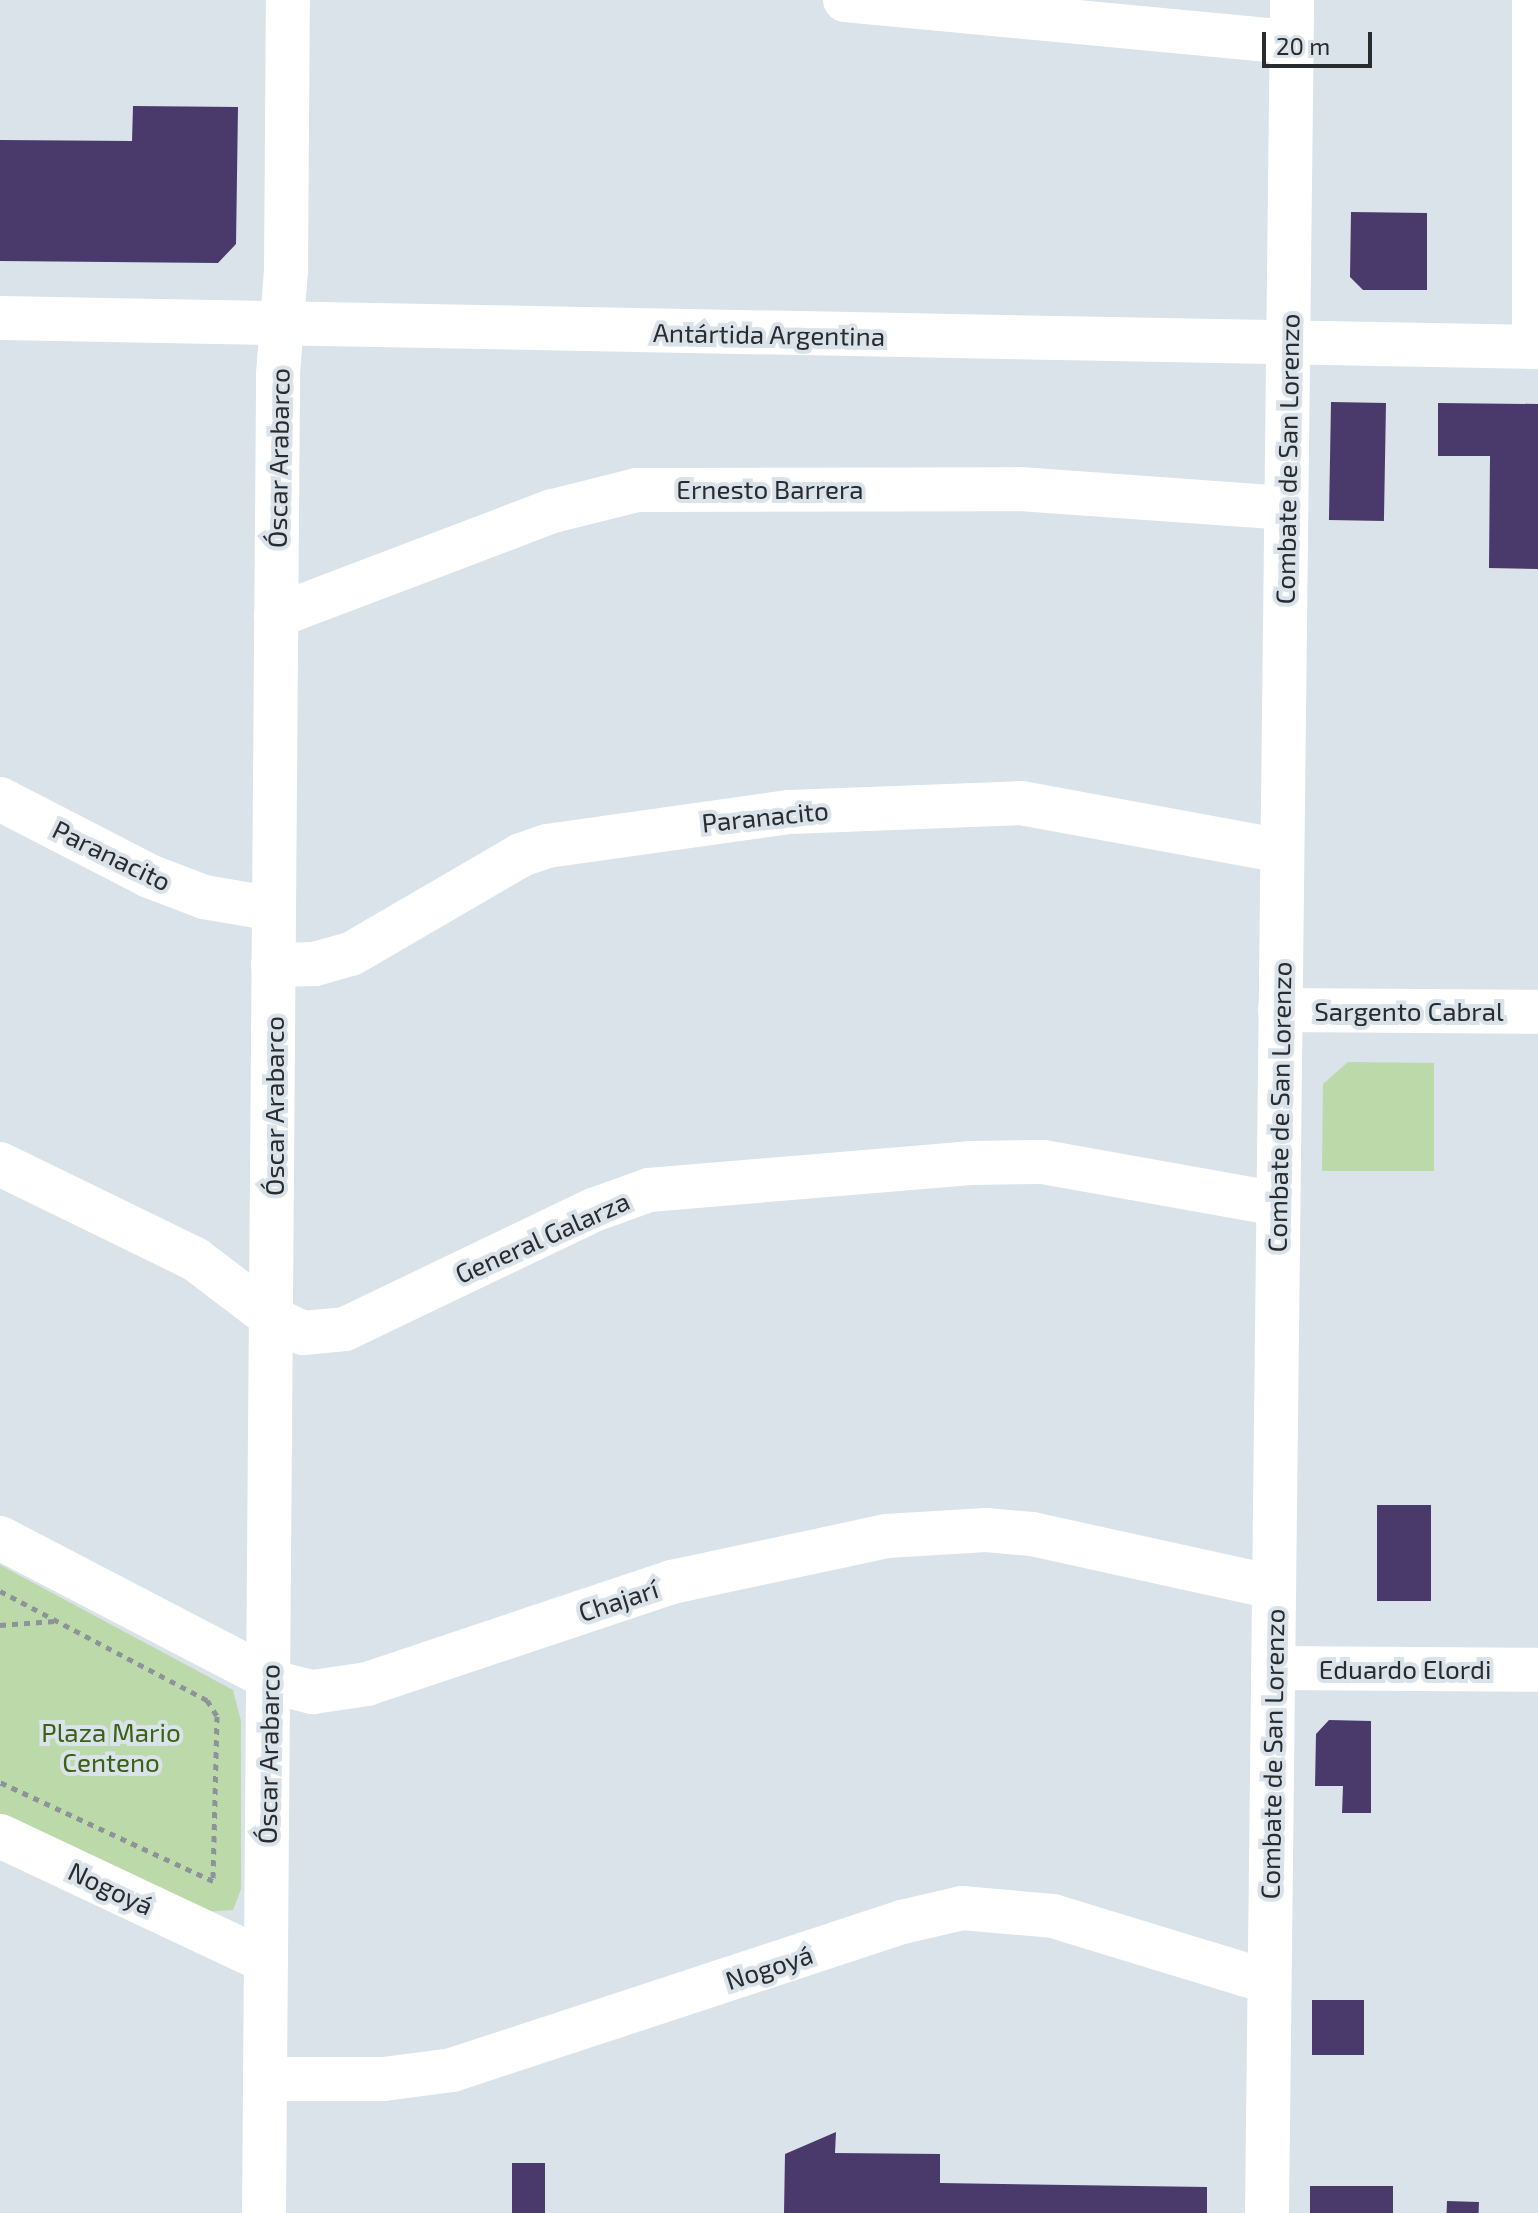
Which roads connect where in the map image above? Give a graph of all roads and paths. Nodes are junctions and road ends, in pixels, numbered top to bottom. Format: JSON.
{"nodes":[{"id":1,"x":288,"y":0,"type":"edge"},
{"id":2,"x":845,"y":0,"type":"edge"},
{"id":3,"x":1534,"y":0,"type":"edge"},
{"id":4,"x":1291,"y":21,"type":"edge"},
{"id":5,"x":0,"y":318,"type":"edge"},
{"id":6,"x":282,"y":324,"type":"junction"},
{"id":7,"x":1288,"y":344,"type":"junction"},
{"id":8,"x":1536,"y":346,"type":"edge"},
{"id":9,"x":1286,"y":508,"type":"junction"},
{"id":10,"x":276,"y":616,"type":"junction"},
{"id":11,"x":0,"y":799,"type":"edge"},
{"id":12,"x":1282,"y":851,"type":"junction"},
{"id":13,"x":274,"y":909,"type":"junction"},
{"id":14,"x":273,"y":965,"type":"junction"},
{"id":15,"x":1280,"y":1010,"type":"junction"},
{"id":16,"x":1538,"y":1012,"type":"edge"},
{"id":17,"x":0,"y":1164,"type":"edge"},
{"id":18,"x":1278,"y":1204,"type":"junction"},
{"id":19,"x":274,"y":1319,"type":"junction"},
{"id":20,"x":0,"y":1538,"type":"edge"},
{"id":21,"x":1274,"y":1587,"type":"junction"},
{"id":22,"x":0,"y":1591,"type":"edge"},
{"id":23,"x":56,"y":1621,"type":"junction"},
{"id":24,"x":0,"y":1625,"type":"edge"},
{"id":25,"x":1273,"y":1668,"type":"junction"},
{"id":26,"x":1538,"y":1670,"type":"edge"},
{"id":27,"x":268,"y":1677,"type":"junction"},
{"id":28,"x":0,"y":1782,"type":"edge"},
{"id":29,"x":0,"y":1836,"type":"edge"},
{"id":30,"x":266,"y":1961,"type":"junction"},
{"id":31,"x":1269,"y":1982,"type":"junction"},
{"id":32,"x":265,"y":2079,"type":"junction"},
{"id":33,"x":264,"y":2213,"type":"edge"},
{"id":34,"x":1267,"y":2213,"type":"edge"}],
"edges":[{"from":1,"to":6,"type":"street","name":"Óscar Arabarco"},
{"from":2,"to":4,"type":"street"},
{"from":3,"to":8,"type":"street"},
{"from":4,"to":7,"type":"street","name":"Combate de San Lorenzo"},
{"from":5,"to":6,"type":"street","name":"Antártida Argentina"},
{"from":6,"to":7,"type":"street","name":"Antártida Argentina"},
{"from":6,"to":10,"type":"street","name":"Óscar Arabarco"},
{"from":7,"to":8,"type":"street","name":"Antártida Argentina"},
{"from":7,"to":9,"type":"street","name":"Combate de San Lorenzo"},
{"from":9,"to":10,"type":"street","name":"Ernesto Barrera"},
{"from":9,"to":12,"type":"street","name":"Combate de San Lorenzo"},
{"from":10,"to":13,"type":"street","name":"Óscar Arabarco"},
{"from":11,"to":13,"type":"street","name":"Paranacito"},
{"from":12,"to":14,"type":"street","name":"Paranacito"},
{"from":12,"to":15,"type":"street","name":"Combate de San Lorenzo"},
{"from":13,"to":14,"type":"street","name":"Óscar Arabarco"},
{"from":14,"to":19,"type":"street","name":"Óscar Arabarco"},
{"from":15,"to":16,"type":"street","name":"Sargento Cabral"},
{"from":15,"to":18,"type":"street","name":"Combate de San Lorenzo"},
{"from":17,"to":19,"type":"street","name":"General Galarza"},
{"from":18,"to":19,"type":"street","name":"General Galarza"},
{"from":18,"to":21,"type":"street","name":"Combate de San Lorenzo"},
{"from":19,"to":27,"type":"street","name":"Óscar Arabarco"},
{"from":20,"to":27,"type":"street","name":"Chajarí"},
{"from":21,"to":25,"type":"street","name":"Combate de San Lorenzo"},
{"from":21,"to":27,"type":"street","name":"Chajarí"},
{"from":22,"to":23,"type":"path"},
{"from":23,"to":24,"type":"path"},
{"from":23,"to":28,"type":"path"},
{"from":25,"to":26,"type":"street","name":"Eduardo Elordi"},
{"from":25,"to":31,"type":"street","name":"Combate de San Lorenzo"},
{"from":27,"to":30,"type":"street","name":"Óscar Arabarco"},
{"from":29,"to":30,"type":"street","name":"Nogoyá"},
{"from":30,"to":32,"type":"street","name":"Óscar Arabarco"},
{"from":31,"to":32,"type":"street","name":"Nogoyá"},
{"from":31,"to":34,"type":"street","name":"Combate de San Lorenzo"},
{"from":32,"to":33,"type":"street","name":"Óscar Arabarco"}]}
